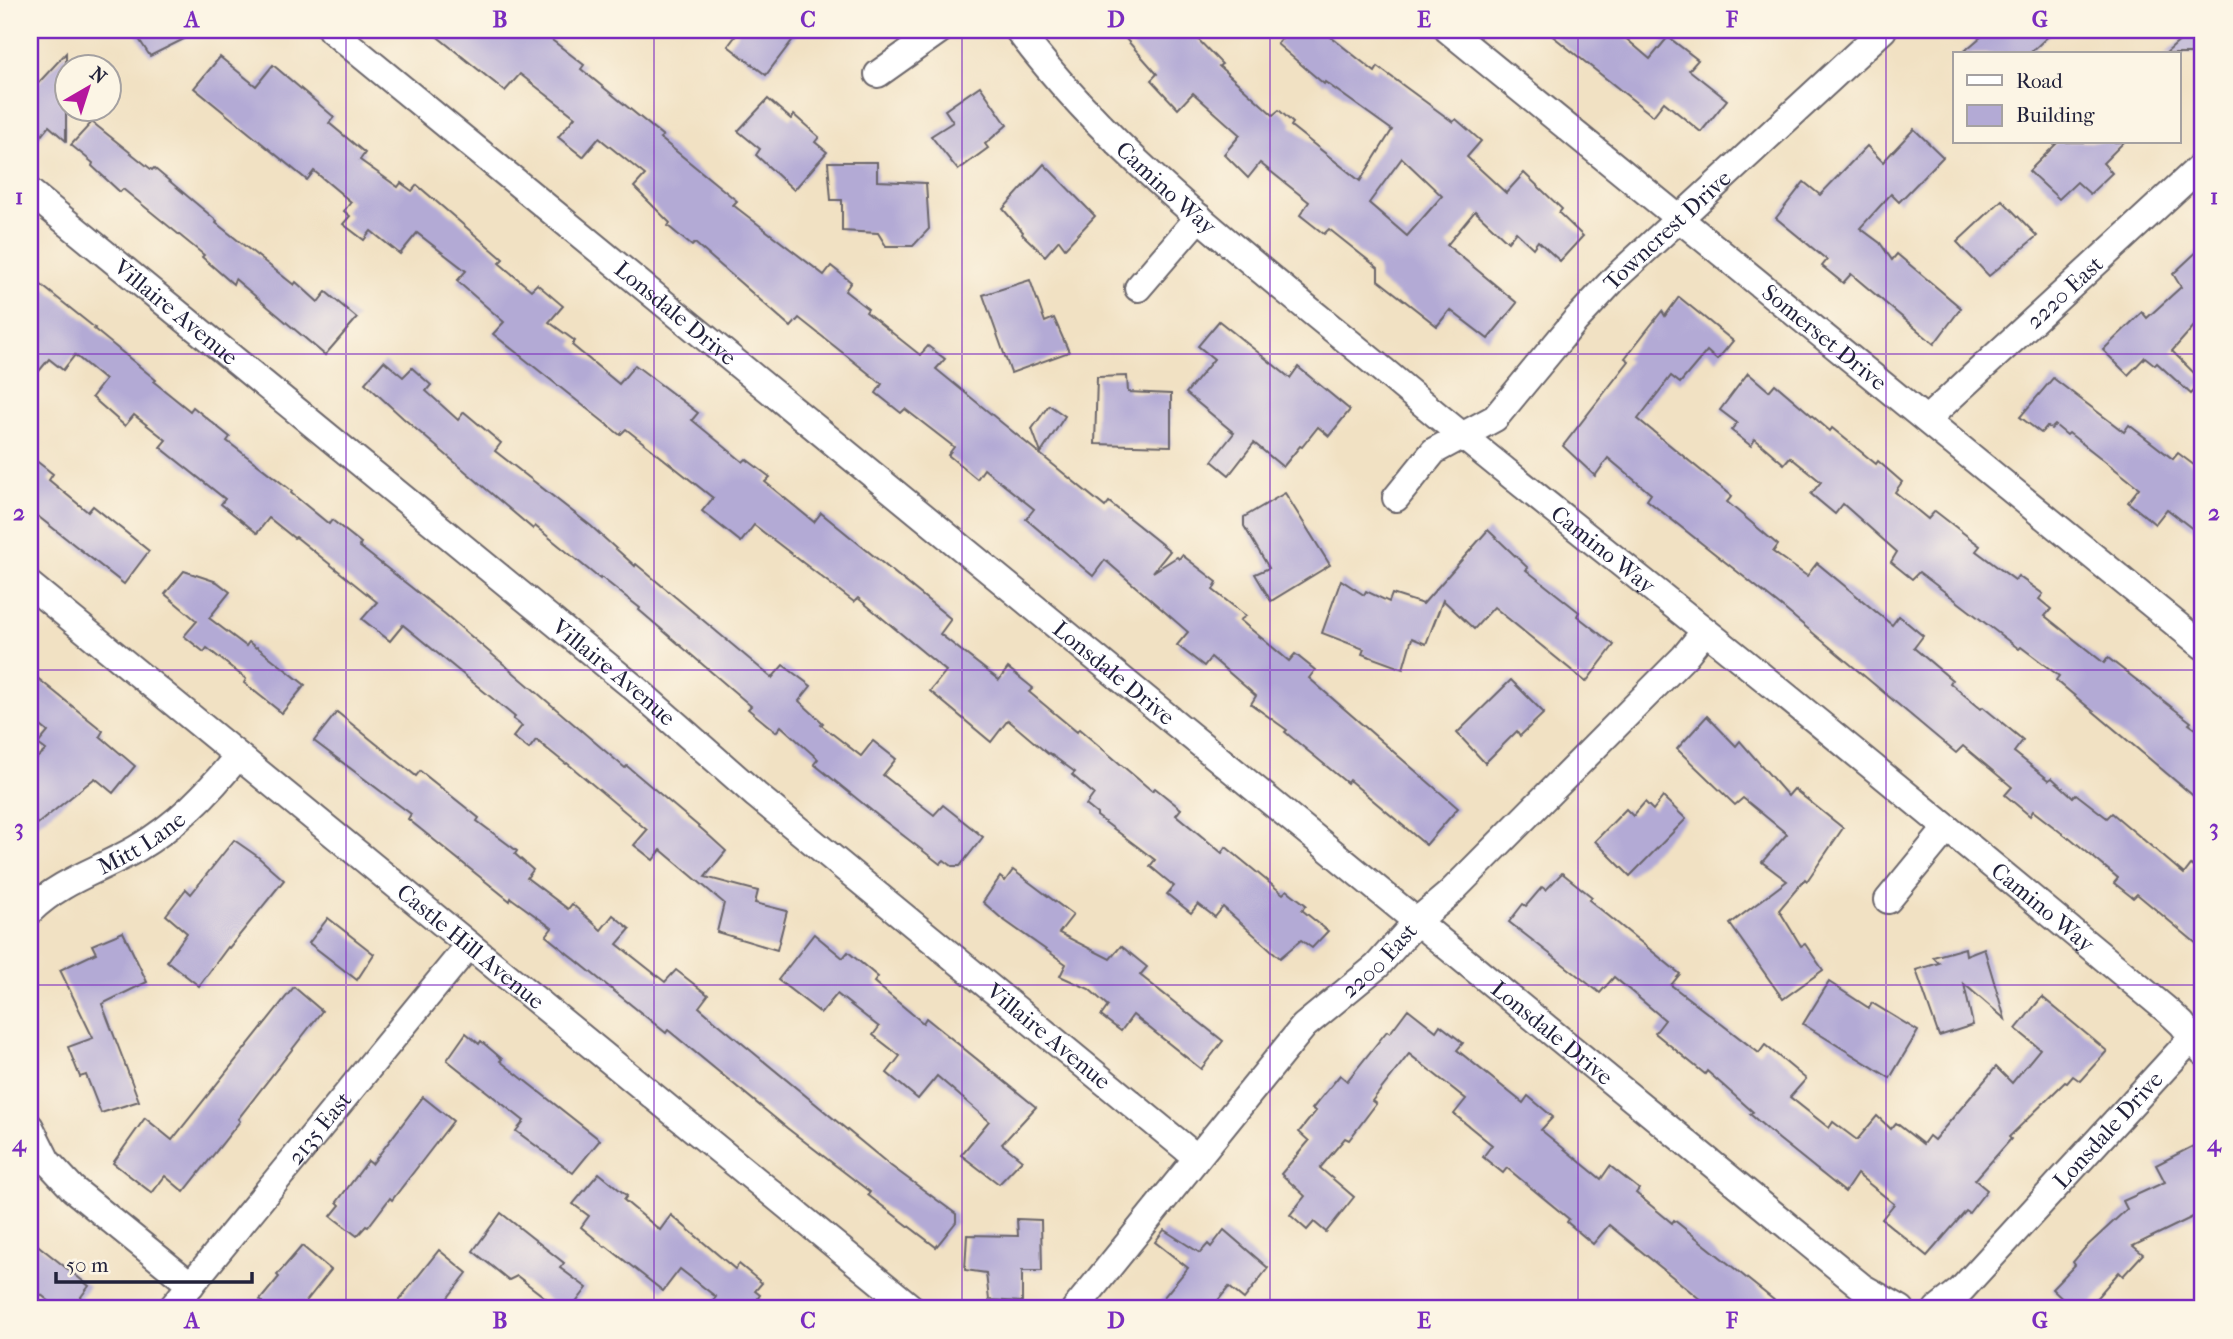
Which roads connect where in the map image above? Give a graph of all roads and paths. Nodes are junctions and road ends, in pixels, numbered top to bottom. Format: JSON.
{"nodes":[{"id":1,"x":331,"y":30,"type":"edge"},
{"id":2,"x":940,"y":30,"type":"edge"},
{"id":3,"x":1017,"y":30,"type":"edge"},
{"id":4,"x":1448,"y":30,"type":"edge"},
{"id":5,"x":1883,"y":30,"type":"edge"},
{"id":6,"x":878,"y":74,"type":"dead end"},
{"id":7,"x":2203,"y":164,"type":"edge"},
{"id":8,"x":30,"y":192,"type":"edge"},
{"id":9,"x":1199,"y":217,"type":"junction"},
{"id":10,"x":1680,"y":219,"type":"junction"},
{"id":11,"x":1138,"y":288,"type":"dead end"},
{"id":12,"x":1927,"y":419,"type":"junction"},
{"id":13,"x":1462,"y":436,"type":"junction"},
{"id":14,"x":1396,"y":498,"type":"dead end"},
{"id":15,"x":30,"y":586,"type":"edge"},
{"id":16,"x":1705,"y":631,"type":"junction"},
{"id":17,"x":2203,"y":646,"type":"edge"},
{"id":18,"x":238,"y":756,"type":"junction"},
{"id":19,"x":1947,"y":828,"type":"junction"},
{"id":20,"x":1888,"y":900,"type":"dead end"},
{"id":21,"x":30,"y":911,"type":"edge"},
{"id":22,"x":1417,"y":921,"type":"junction"},
{"id":23,"x":469,"y":946,"type":"junction"},
{"id":24,"x":2198,"y":1045,"type":"edge"},
{"id":25,"x":30,"y":1127,"type":"edge"},
{"id":26,"x":1196,"y":1157,"type":"junction"},
{"id":27,"x":191,"y":1285,"type":"junction"},
{"id":28,"x":171,"y":1309,"type":"edge"},
{"id":29,"x":914,"y":1309,"type":"edge"},
{"id":30,"x":1075,"y":1309,"type":"edge"},
{"id":31,"x":1901,"y":1309,"type":"edge"},
{"id":32,"x":1937,"y":1309,"type":"edge"}],
"edges":[{"from":1,"to":22,"type":"street","name":"Lonsdale Drive"},
{"from":2,"to":6,"type":"street"},
{"from":3,"to":9,"type":"street","name":"Camino Way"},
{"from":4,"to":10,"type":"street","name":"Somerset Drive"},
{"from":5,"to":10,"type":"street","name":"Towncrest Drive"},
{"from":7,"to":12,"type":"street","name":"2220 East"},
{"from":8,"to":26,"type":"street","name":"Villaire Avenue"},
{"from":9,"to":11,"type":"street"},
{"from":9,"to":13,"type":"street","name":"Camino Way"},
{"from":10,"to":12,"type":"street","name":"Somerset Drive"},
{"from":10,"to":13,"type":"street","name":"Towncrest Drive"},
{"from":12,"to":17,"type":"street","name":"Somerset Drive"},
{"from":13,"to":14,"type":"street","name":"Towncrest Drive"},
{"from":13,"to":16,"type":"street","name":"Camino Way"},
{"from":15,"to":18,"type":"street","name":"Castle Hill Avenue"},
{"from":16,"to":19,"type":"street","name":"Camino Way"},
{"from":16,"to":22,"type":"street","name":"2200 East"},
{"from":18,"to":21,"type":"street","name":"Mitt Lane"},
{"from":18,"to":23,"type":"street","name":"Castle Hill Avenue"},
{"from":19,"to":20,"type":"street"},
{"from":19,"to":24,"type":"street","name":"Camino Way"},
{"from":22,"to":26,"type":"street","name":"2200 East"},
{"from":22,"to":31,"type":"street","name":"Lonsdale Drive"},
{"from":23,"to":27,"type":"street","name":"2135 East"},
{"from":23,"to":29,"type":"street","name":"Castle Hill Avenue"},
{"from":24,"to":32,"type":"street","name":"Lonsdale Drive"},
{"from":25,"to":27,"type":"street"},
{"from":26,"to":30,"type":"street","name":"2200 East"},
{"from":27,"to":28,"type":"street","name":"2135 East"}]}
